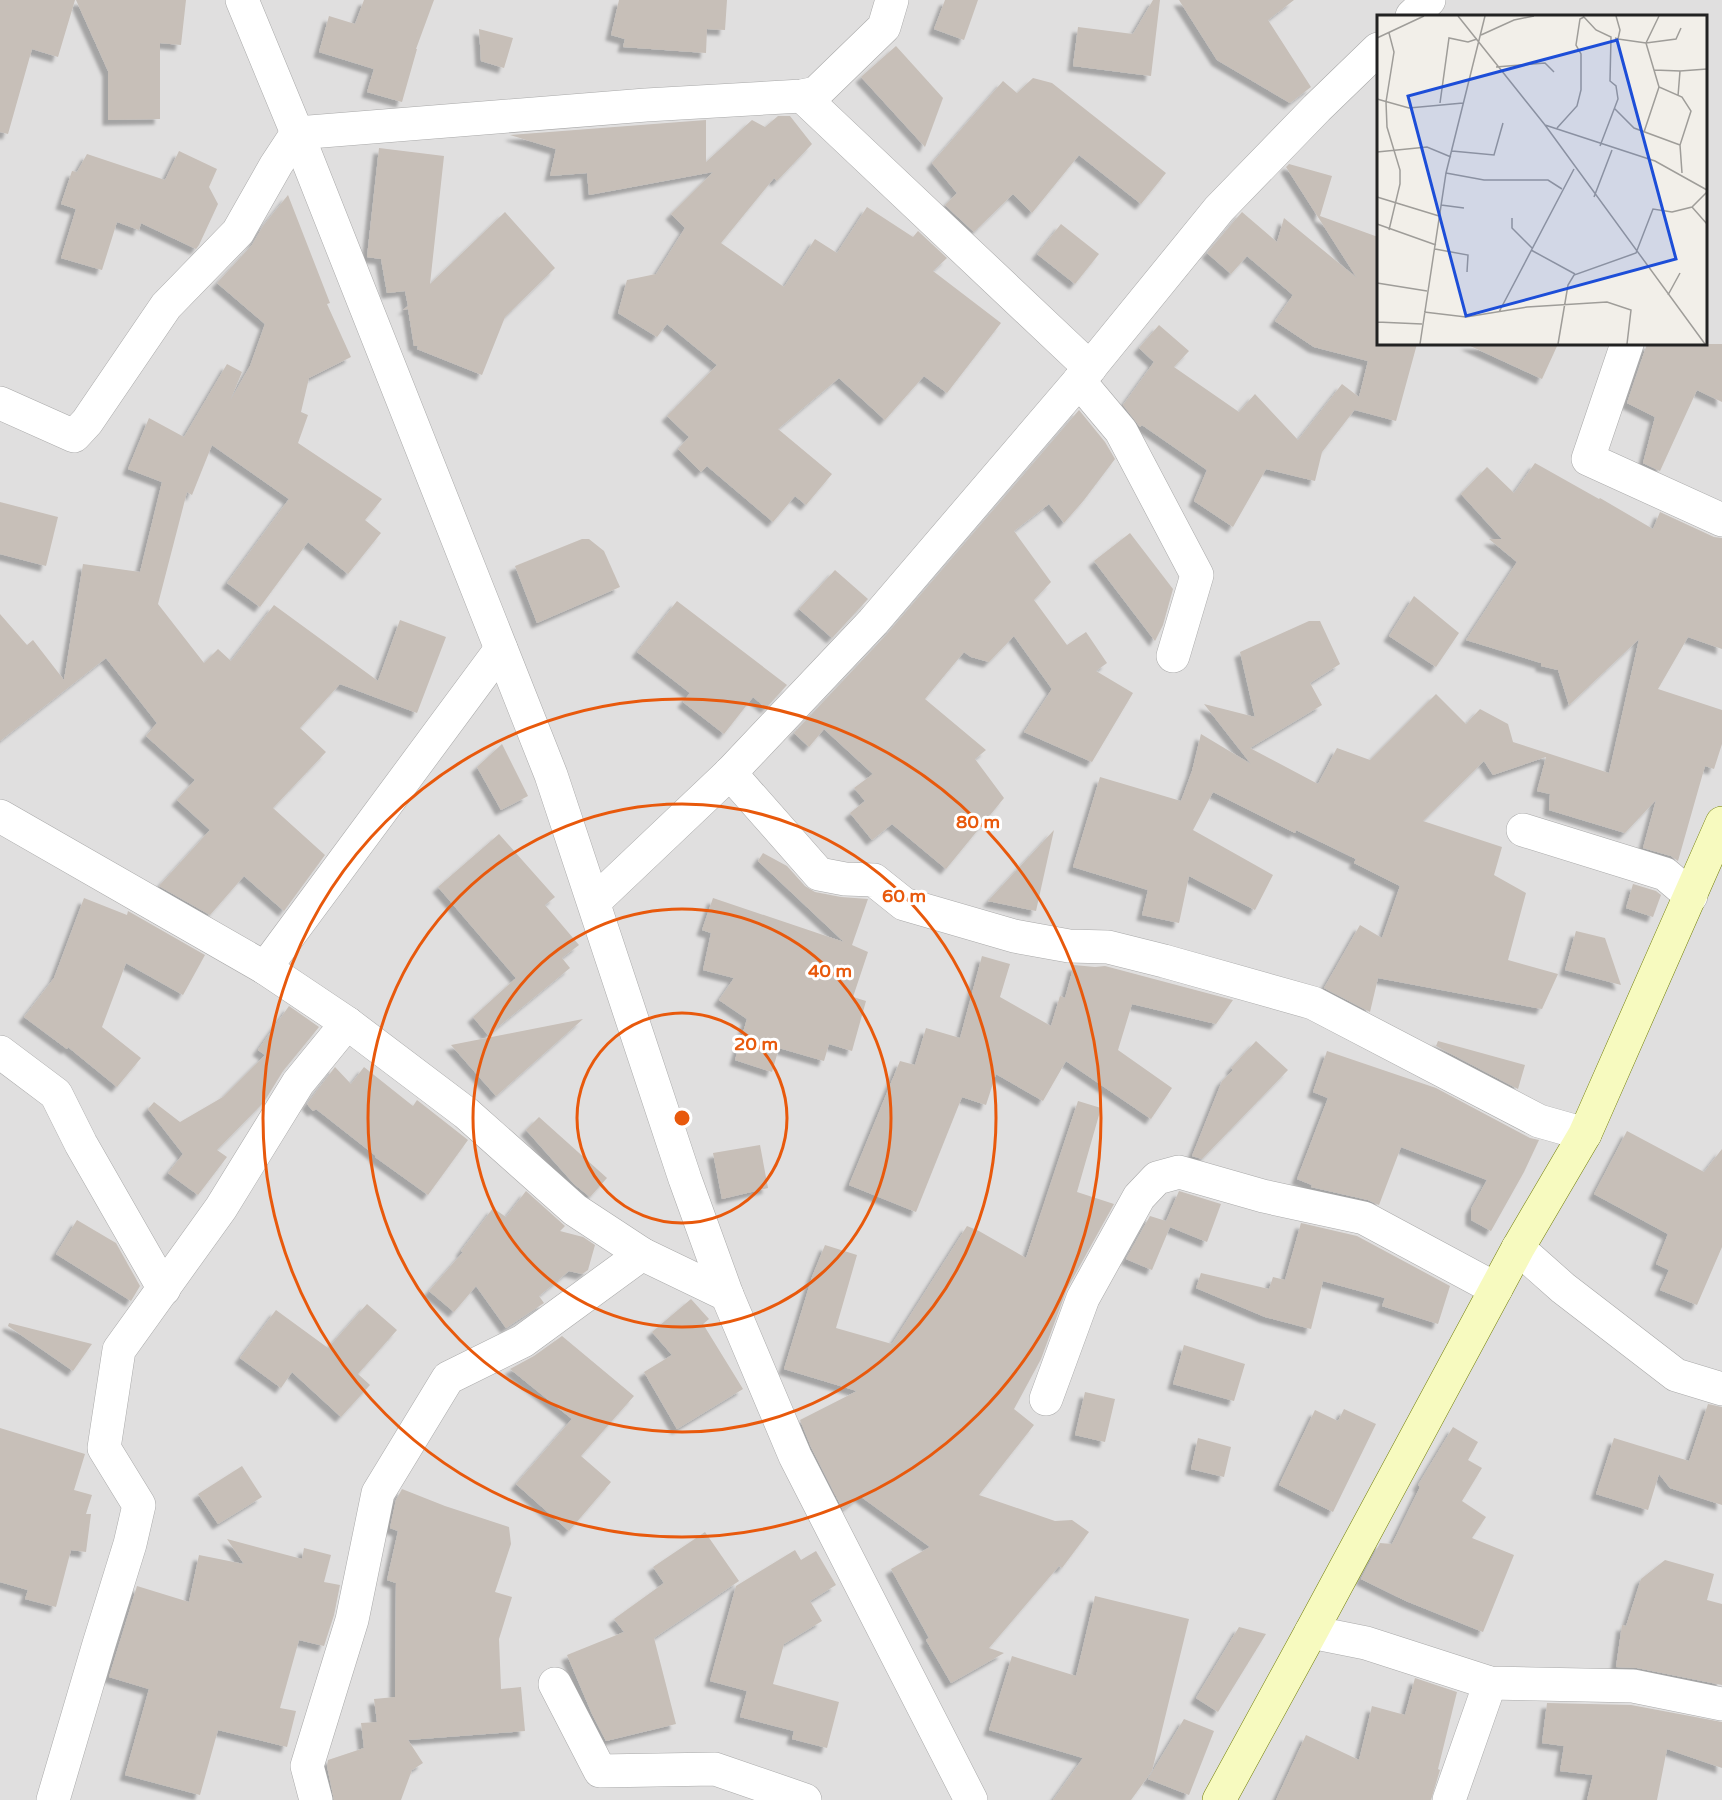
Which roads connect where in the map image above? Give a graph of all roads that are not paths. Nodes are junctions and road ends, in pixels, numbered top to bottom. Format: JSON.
{"nodes":[{"id":1,"x":242,"y":0,"type":"edge"},
{"id":2,"x":892,"y":0,"type":"edge"},
{"id":3,"x":1429,"y":0,"type":"edge"},
{"id":4,"x":1413,"y":15,"type":"edge"},
{"id":5,"x":1377,"y":50,"type":"edge"},
{"id":6,"x":802,"y":96,"type":"junction"},
{"id":7,"x":297,"y":134,"type":"junction"},
{"id":8,"x":1627,"y":345,"type":"edge"},
{"id":9,"x":1084,"y":375,"type":"junction"},
{"id":10,"x":0,"y":403,"type":"edge"},
{"id":11,"x":1722,"y":519,"type":"edge"},
{"id":12,"x":501,"y":649,"type":"junction"},
{"id":13,"x":1173,"y":656,"type":"dead end"},
{"id":14,"x":730,"y":772,"type":"junction"},
{"id":15,"x":0,"y":816,"type":"edge"},
{"id":16,"x":1722,"y":823,"type":"edge"},
{"id":17,"x":1523,"y":830,"type":"dead end"},
{"id":18,"x":1691,"y":896,"type":"junction"},
{"id":19,"x":594,"y":902,"type":"junction"},
{"id":20,"x":265,"y":968,"type":"junction"},
{"id":21,"x":348,"y":1023,"type":"junction"},
{"id":22,"x":0,"y":1052,"type":"edge"},
{"id":23,"x":1585,"y":1134,"type":"junction"},
{"id":24,"x":1518,"y":1248,"type":"junction"},
{"id":25,"x":642,"y":1254,"type":"junction"},
{"id":26,"x":164,"y":1289,"type":"junction"},
{"id":27,"x":1496,"y":1289,"type":"junction"},
{"id":28,"x":727,"y":1295,"type":"junction"},
{"id":29,"x":1722,"y":1389,"type":"edge"},
{"id":30,"x":1046,"y":1399,"type":"dead end"},
{"id":31,"x":1311,"y":1632,"type":"junction"},
{"id":32,"x":1490,"y":1683,"type":"junction"},
{"id":33,"x":555,"y":1684,"type":"dead end"},
{"id":34,"x":1722,"y":1704,"type":"edge"},
{"id":35,"x":53,"y":1800,"type":"edge"},
{"id":36,"x":316,"y":1800,"type":"edge"},
{"id":37,"x":805,"y":1800,"type":"edge"},
{"id":38,"x":970,"y":1800,"type":"edge"},
{"id":39,"x":1219,"y":1800,"type":"edge"},
{"id":40,"x":1449,"y":1800,"type":"edge"}],
"edges":[{"from":1,"to":7,"type":"street"},
{"from":2,"to":6,"type":"street"},
{"from":3,"to":4,"type":"street"},
{"from":5,"to":9,"type":"street"},
{"from":6,"to":7,"type":"street"},
{"from":6,"to":9,"type":"street"},
{"from":7,"to":10,"type":"street"},
{"from":7,"to":12,"type":"street"},
{"from":8,"to":11,"type":"street"},
{"from":9,"to":13,"type":"street"},
{"from":9,"to":14,"type":"street"},
{"from":12,"to":19,"type":"street"},
{"from":12,"to":20,"type":"street"},
{"from":14,"to":19,"type":"street"},
{"from":14,"to":23,"type":"street"},
{"from":15,"to":20,"type":"street"},
{"from":16,"to":18,"type":"street"},
{"from":17,"to":18,"type":"street"},
{"from":18,"to":23,"type":"street"},
{"from":19,"to":28,"type":"street"},
{"from":20,"to":21,"type":"street"},
{"from":21,"to":25,"type":"street"},
{"from":21,"to":26,"type":"street"},
{"from":22,"to":26,"type":"street"},
{"from":23,"to":24,"type":"street"},
{"from":24,"to":27,"type":"street"},
{"from":24,"to":29,"type":"street"},
{"from":25,"to":28,"type":"street"},
{"from":25,"to":36,"type":"street"},
{"from":26,"to":35,"type":"street"},
{"from":27,"to":30,"type":"street"},
{"from":27,"to":31,"type":"street"},
{"from":28,"to":38,"type":"street"},
{"from":31,"to":32,"type":"street"},
{"from":31,"to":39,"type":"street"},
{"from":32,"to":34,"type":"street"},
{"from":32,"to":40,"type":"street"},
{"from":33,"to":37,"type":"street"}]}
